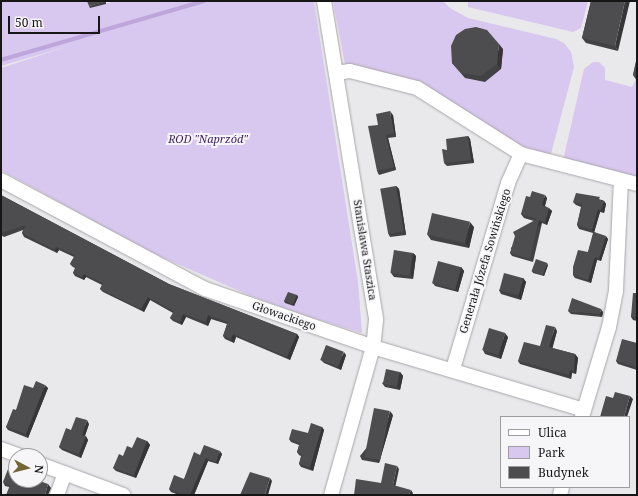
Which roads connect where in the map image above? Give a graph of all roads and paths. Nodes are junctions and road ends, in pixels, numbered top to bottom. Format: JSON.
{"nodes":[{"id":1,"x":324,"y":1,"type":"edge"},
{"id":2,"x":336,"y":73,"type":"junction"},
{"id":3,"x":521,"y":154,"type":"junction"},
{"id":4,"x":1,"y":180,"type":"edge"},
{"id":5,"x":621,"y":181,"type":"junction"},
{"id":6,"x":637,"y":184,"type":"edge"},
{"id":7,"x":373,"y":347,"type":"junction"},
{"id":8,"x":453,"y":369,"type":"junction"},
{"id":9,"x":583,"y":414,"type":"edge"},
{"id":10,"x":48,"y":467,"type":"edge"},
{"id":11,"x":66,"y":473,"type":"junction"},
{"id":12,"x":57,"y":495,"type":"edge"},
{"id":13,"x":123,"y":495,"type":"edge"},
{"id":14,"x":331,"y":495,"type":"edge"}],
"edges":[{"from":1,"to":2,"type":"street","name":"Stanisława Staszica"},
{"from":2,"to":3,"type":"street"},
{"from":2,"to":7,"type":"street","name":"Stanisława Staszica"},
{"from":3,"to":5,"type":"street"},
{"from":3,"to":8,"type":"street","name":"Generała Józefa Sowińskiego"},
{"from":4,"to":7,"type":"street","name":"Głowackiego"},
{"from":5,"to":6,"type":"street"},
{"from":5,"to":9,"type":"street"},
{"from":7,"to":8,"type":"street","name":"Głowackiego"},
{"from":7,"to":14,"type":"street","name":"Stanisława Staszica"},
{"from":8,"to":9,"type":"street","name":"Głowackiego"},
{"from":10,"to":11,"type":"street"},
{"from":11,"to":12,"type":"street"},
{"from":11,"to":13,"type":"street"}]}
